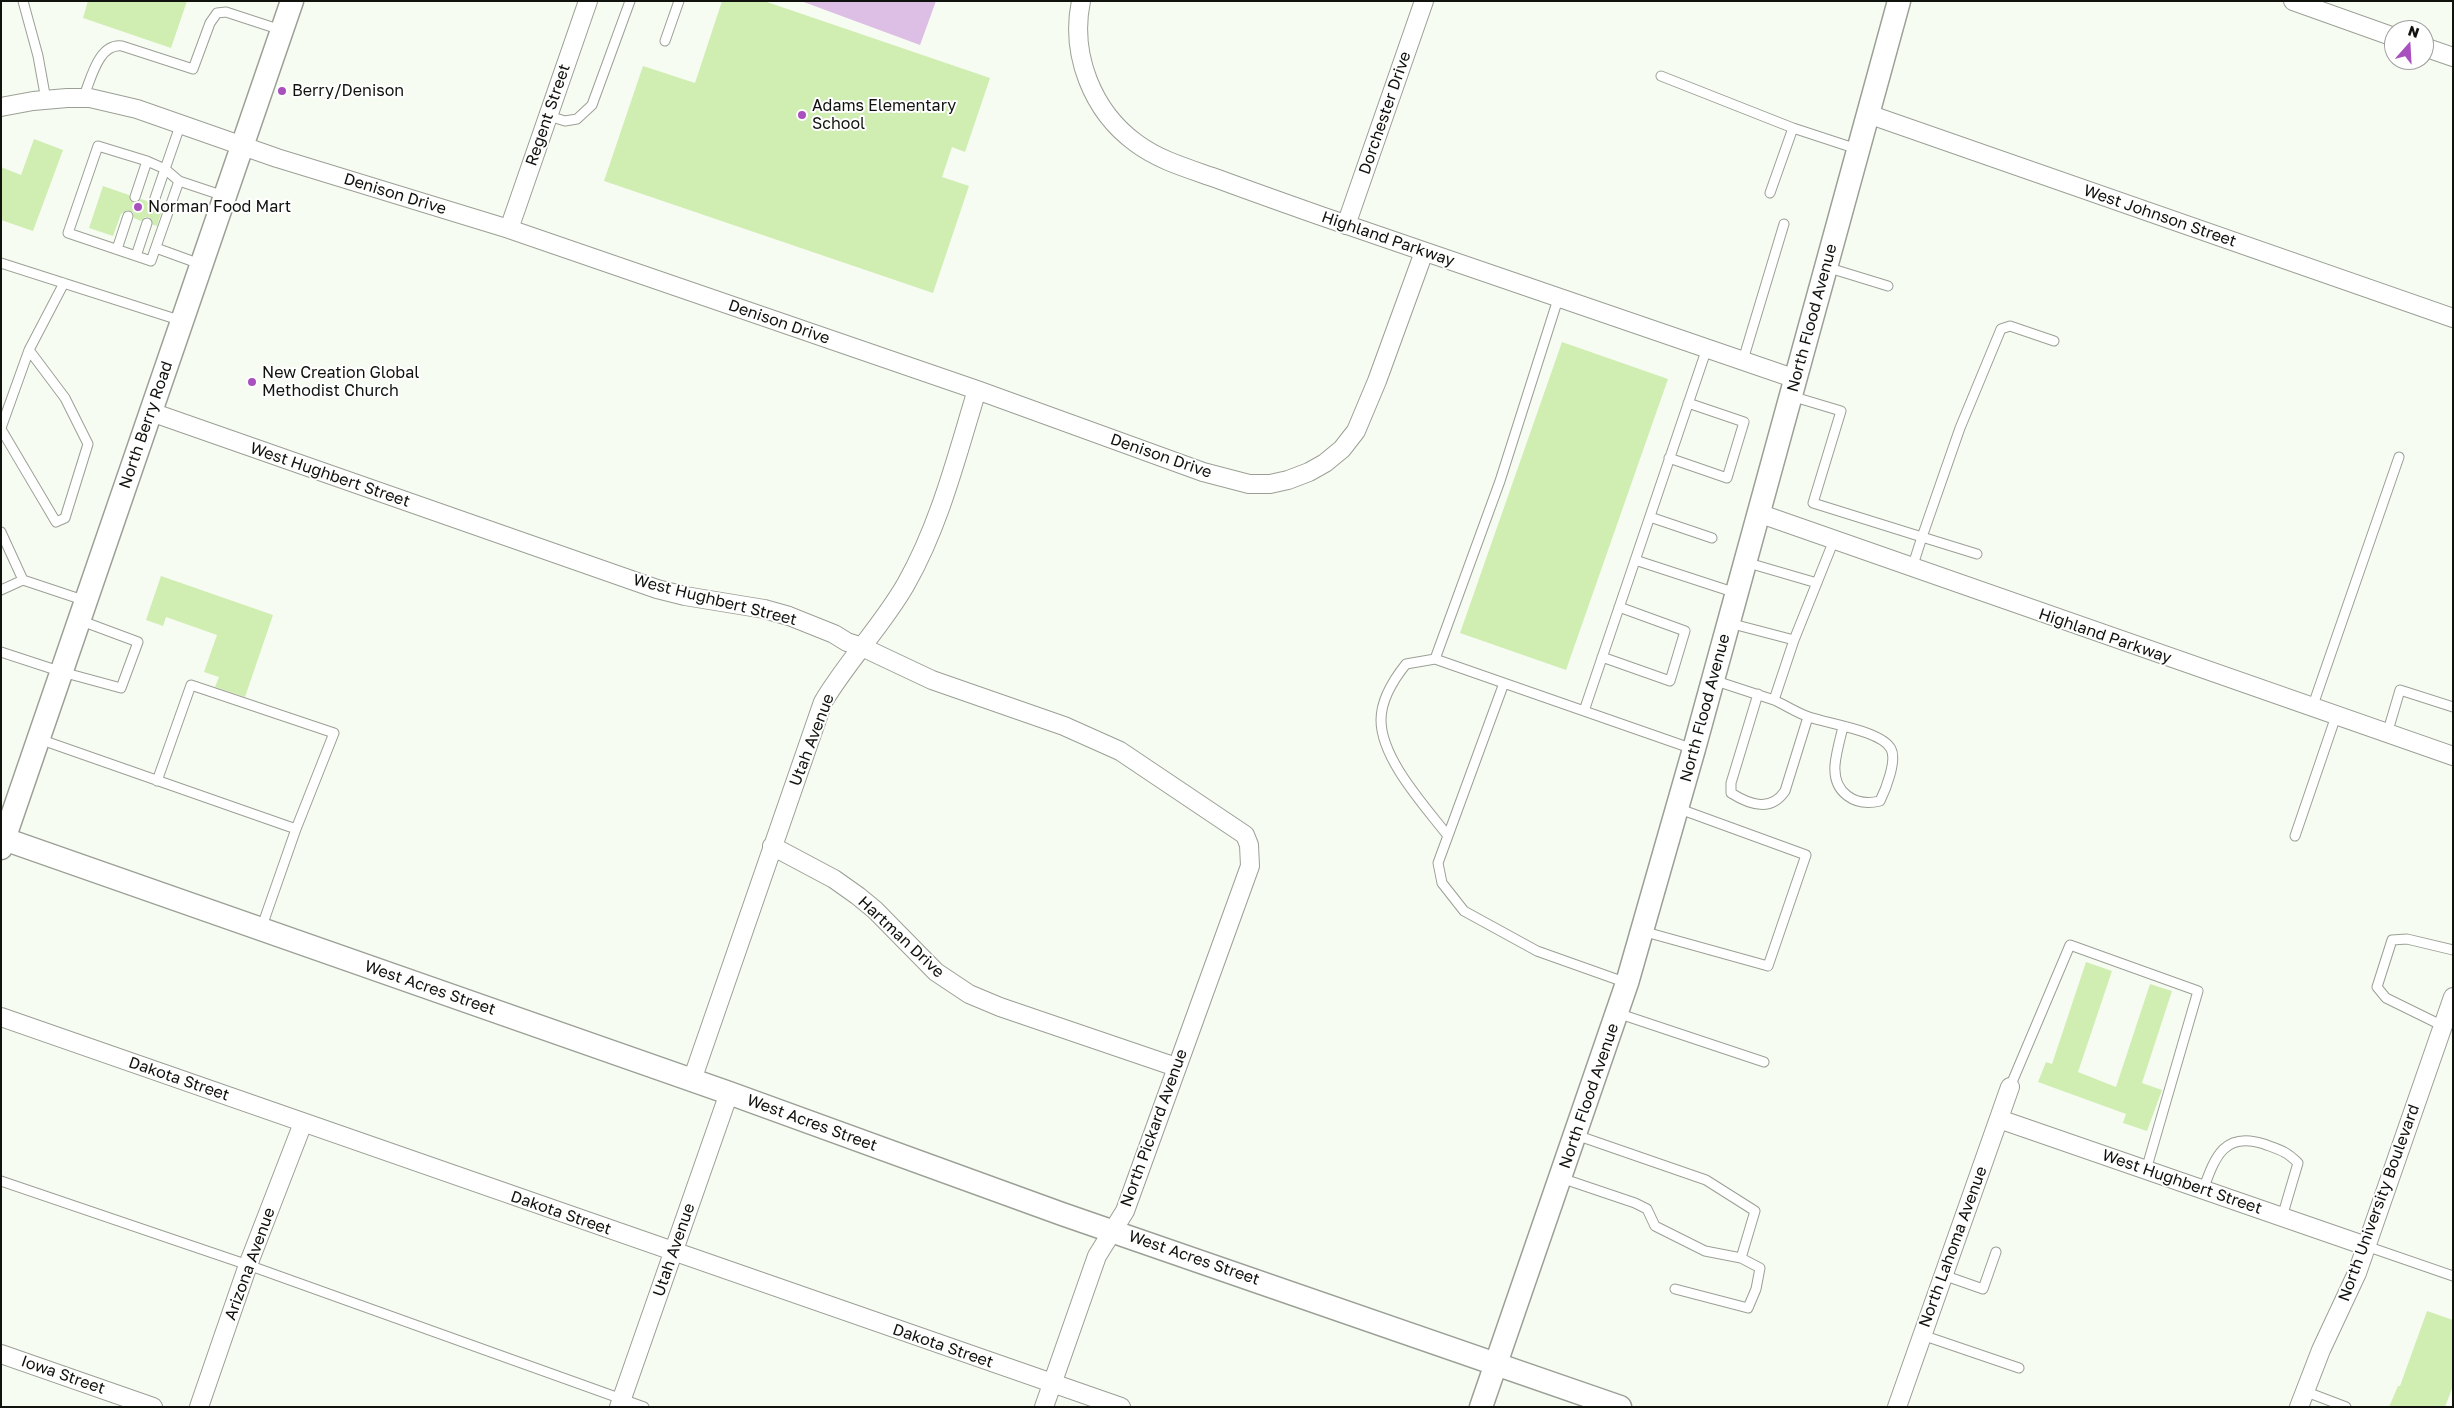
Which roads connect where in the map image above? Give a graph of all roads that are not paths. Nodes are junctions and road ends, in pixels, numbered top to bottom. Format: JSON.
{"nodes":[{"id":1,"x":23,"y":1,"type":"edge"},
{"id":2,"x":292,"y":1,"type":"edge"},
{"id":3,"x":588,"y":1,"type":"edge"},
{"id":4,"x":630,"y":1,"type":"edge"},
{"id":5,"x":679,"y":1,"type":"edge"},
{"id":6,"x":1080,"y":1,"type":"edge"},
{"id":7,"x":1424,"y":1,"type":"edge"},
{"id":8,"x":1900,"y":1,"type":"edge"},
{"id":9,"x":2293,"y":1,"type":"edge"},
{"id":10,"x":282,"y":31,"type":"junction"},
{"id":11,"x":2384,"y":33,"type":"edge"},
{"id":12,"x":665,"y":41,"type":"dead end"},
{"id":13,"x":2434,"y":50,"type":"edge"},
{"id":14,"x":2453,"y":57,"type":"edge"},
{"id":15,"x":1661,"y":76,"type":"dead end"},
{"id":16,"x":83,"y":98,"type":"junction"},
{"id":17,"x":46,"y":100,"type":"junction"},
{"id":18,"x":1,"y":107,"type":"edge"},
{"id":19,"x":1868,"y":114,"type":"junction"},
{"id":20,"x":549,"y":116,"type":"junction"},
{"id":21,"x":181,"y":123,"type":"junction"},
{"id":22,"x":1793,"y":128,"type":"junction"},
{"id":23,"x":243,"y":146,"type":"junction"},
{"id":24,"x":1857,"y":149,"type":"junction"},
{"id":25,"x":147,"y":161,"type":"junction"},
{"id":26,"x":165,"y":169,"type":"junction"},
{"id":27,"x":179,"y":181,"type":"junction"},
{"id":28,"x":1770,"y":193,"type":"dead end"},
{"id":29,"x":135,"y":197,"type":"dead end"},
{"id":30,"x":226,"y":197,"type":"junction"},
{"id":31,"x":154,"y":204,"type":"dead end"},
{"id":32,"x":128,"y":216,"type":"dead end"},
{"id":33,"x":147,"y":223,"type":"dead end"},
{"id":34,"x":1784,"y":224,"type":"dead end"},
{"id":35,"x":1346,"y":225,"type":"junction"},
{"id":36,"x":509,"y":229,"type":"junction"},
{"id":37,"x":156,"y":248,"type":"junction"},
{"id":38,"x":116,"y":249,"type":"junction"},
{"id":39,"x":1424,"y":252,"type":"junction"},
{"id":40,"x":136,"y":256,"type":"junction"},
{"id":41,"x":1,"y":263,"type":"edge"},
{"id":42,"x":202,"y":264,"type":"junction"},
{"id":43,"x":1826,"y":267,"type":"junction"},
{"id":44,"x":64,"y":283,"type":"junction"},
{"id":45,"x":1888,"y":286,"type":"dead end"},
{"id":46,"x":1558,"y":299,"type":"junction"},
{"id":47,"x":2453,"y":318,"type":"edge"},
{"id":48,"x":182,"y":321,"type":"junction"},
{"id":49,"x":2054,"y":341,"type":"dead end"},
{"id":50,"x":1707,"y":348,"type":"junction"},
{"id":51,"x":29,"y":350,"type":"junction"},
{"id":52,"x":1743,"y":360,"type":"junction"},
{"id":53,"x":1793,"y":387,"type":"junction"},
{"id":54,"x":977,"y":390,"type":"junction"},
{"id":55,"x":1688,"y":403,"type":"junction"},
{"id":56,"x":151,"y":412,"type":"junction"},
{"id":57,"x":1,"y":429,"type":"edge"},
{"id":58,"x":2399,"y":457,"type":"dead end"},
{"id":59,"x":1669,"y":458,"type":"junction"},
{"id":60,"x":1758,"y":513,"type":"junction"},
{"id":61,"x":1650,"y":517,"type":"junction"},
{"id":62,"x":1,"y":532,"type":"edge"},
{"id":63,"x":1922,"y":537,"type":"junction"},
{"id":64,"x":1712,"y":538,"type":"dead end"},
{"id":65,"x":1834,"y":540,"type":"junction"},
{"id":66,"x":1978,"y":554,"type":"dead end"},
{"id":67,"x":1635,"y":560,"type":"junction"},
{"id":68,"x":1745,"y":562,"type":"junction"},
{"id":69,"x":1912,"y":568,"type":"junction"},
{"id":70,"x":23,"y":580,"type":"junction"},
{"id":71,"x":1817,"y":583,"type":"junction"},
{"id":72,"x":1,"y":590,"type":"edge"},
{"id":73,"x":1736,"y":593,"type":"junction"},
{"id":74,"x":1619,"y":608,"type":"junction"},
{"id":75,"x":83,"y":611,"type":"junction"},
{"id":76,"x":1728,"y":623,"type":"junction"},
{"id":77,"x":1794,"y":640,"type":"junction"},
{"id":78,"x":862,"y":647,"type":"junction"},
{"id":79,"x":1,"y":652,"type":"edge"},
{"id":80,"x":1602,"y":657,"type":"junction"},
{"id":81,"x":1435,"y":659,"type":"junction"},
{"id":82,"x":62,"y":672,"type":"junction"},
{"id":83,"x":1713,"y":680,"type":"junction"},
{"id":84,"x":1504,"y":683,"type":"junction"},
{"id":85,"x":1758,"y":694,"type":"junction"},
{"id":86,"x":1774,"y":700,"type":"junction"},
{"id":87,"x":2453,"y":707,"type":"edge"},
{"id":88,"x":2312,"y":708,"type":"junction"},
{"id":89,"x":1584,"y":711,"type":"junction"},
{"id":90,"x":2336,"y":716,"type":"junction"},
{"id":91,"x":1808,"y":717,"type":"junction"},
{"id":92,"x":1843,"y":727,"type":"junction"},
{"id":93,"x":2387,"y":734,"type":"junction"},
{"id":94,"x":38,"y":739,"type":"junction"},
{"id":95,"x":1694,"y":749,"type":"junction"},
{"id":96,"x":2453,"y":756,"type":"edge"},
{"id":97,"x":157,"y":781,"type":"junction"},
{"id":98,"x":1677,"y":808,"type":"junction"},
{"id":99,"x":296,"y":829,"type":"junction"},
{"id":100,"x":1448,"y":836,"type":"junction"},
{"id":101,"x":2294,"y":836,"type":"dead end"},
{"id":102,"x":3,"y":844,"type":"edge"},
{"id":103,"x":1249,"y":845,"type":"joint"},
{"id":104,"x":772,"y":846,"type":"junction"},
{"id":105,"x":261,"y":929,"type":"junction"},
{"id":106,"x":1642,"y":931,"type":"junction"},
{"id":107,"x":2453,"y":950,"type":"edge"},
{"id":108,"x":1627,"y":982,"type":"junction"},
{"id":109,"x":2453,"y":997,"type":"edge"},
{"id":110,"x":1617,"y":1013,"type":"junction"},
{"id":111,"x":1,"y":1016,"type":"edge"},
{"id":112,"x":2443,"y":1026,"type":"junction"},
{"id":113,"x":1764,"y":1062,"type":"dead end"},
{"id":114,"x":1176,"y":1067,"type":"junction"},
{"id":115,"x":692,"y":1080,"type":"junction"},
{"id":116,"x":2010,"y":1087,"type":"joint"},
{"id":117,"x":729,"y":1093,"type":"junction"},
{"id":118,"x":1999,"y":1119,"type":"junction"},
{"id":119,"x":303,"y":1123,"type":"junction"},
{"id":120,"x":1576,"y":1135,"type":"junction"},
{"id":121,"x":2146,"y":1170,"type":"junction"},
{"id":122,"x":1561,"y":1178,"type":"junction"},
{"id":123,"x":1,"y":1181,"type":"edge"},
{"id":124,"x":2203,"y":1190,"type":"junction"},
{"id":125,"x":2282,"y":1217,"type":"junction"},
{"id":126,"x":1113,"y":1230,"type":"junction"},
{"id":127,"x":2366,"y":1246,"type":"junction"},
{"id":128,"x":673,"y":1252,"type":"junction"},
{"id":129,"x":1996,"y":1252,"type":"dead end"},
{"id":130,"x":1741,"y":1258,"type":"junction"},
{"id":131,"x":248,"y":1266,"type":"junction"},
{"id":132,"x":1943,"y":1275,"type":"junction"},
{"id":133,"x":2453,"y":1276,"type":"edge"},
{"id":134,"x":1675,"y":1289,"type":"dead end"},
{"id":135,"x":1922,"y":1335,"type":"junction"},
{"id":136,"x":1,"y":1354,"type":"edge"},
{"id":137,"x":1497,"y":1363,"type":"junction"},
{"id":138,"x":2018,"y":1368,"type":"dead end"},
{"id":139,"x":1052,"y":1382,"type":"junction"},
{"id":140,"x":2302,"y":1399,"type":"edge"},
{"id":141,"x":621,"y":1403,"type":"edge"},
{"id":142,"x":153,"y":1407,"type":"edge"},
{"id":143,"x":200,"y":1407,"type":"edge"},
{"id":144,"x":644,"y":1407,"type":"edge"},
{"id":145,"x":1044,"y":1407,"type":"edge"},
{"id":146,"x":1121,"y":1407,"type":"edge"},
{"id":147,"x":1481,"y":1407,"type":"edge"},
{"id":148,"x":1620,"y":1407,"type":"edge"},
{"id":149,"x":1897,"y":1407,"type":"edge"},
{"id":150,"x":2346,"y":1407,"type":"edge"}],
"edges":[{"from":1,"to":17,"type":"lane"},
{"from":2,"to":10,"type":"street","name":"North Berry Road"},
{"from":3,"to":20,"type":"street","name":"Regent Street"},
{"from":4,"to":20,"type":"lane"},
{"from":5,"to":12,"type":"lane"},
{"from":6,"to":35,"type":"street","name":"Highland Parkway"},
{"from":7,"to":35,"type":"street","name":"Dorchester Drive"},
{"from":8,"to":19,"type":"street","name":"North Flood Avenue"},
{"from":9,"to":11,"type":"street"},
{"from":10,"to":16,"type":"lane"},
{"from":10,"to":23,"type":"street","name":"North Berry Road"},
{"from":13,"to":14,"type":"street"},
{"from":15,"to":22,"type":"lane"},
{"from":16,"to":17,"type":"street","name":"Denison Drive"},
{"from":16,"to":21,"type":"street","name":"Denison Drive"},
{"from":17,"to":18,"type":"street","name":"Denison Drive"},
{"from":19,"to":24,"type":"street","name":"North Flood Avenue"},
{"from":19,"to":47,"type":"street","name":"West Johnson Street"},
{"from":20,"to":36,"type":"street","name":"Regent Street"},
{"from":21,"to":23,"type":"street","name":"Denison Drive"},
{"from":21,"to":26,"type":"lane"},
{"from":22,"to":24,"type":"lane"},
{"from":22,"to":28,"type":"lane"},
{"from":23,"to":30,"type":"street","name":"North Berry Road"},
{"from":23,"to":36,"type":"street","name":"Denison Drive"},
{"from":24,"to":43,"type":"street","name":"North Flood Avenue"},
{"from":25,"to":26,"type":"lane"},
{"from":25,"to":29,"type":"lane"},
{"from":25,"to":38,"type":"lane"},
{"from":26,"to":27,"type":"lane"},
{"from":26,"to":31,"type":"lane"},
{"from":27,"to":30,"type":"lane"},
{"from":27,"to":37,"type":"lane"},
{"from":30,"to":42,"type":"street","name":"North Berry Road"},
{"from":32,"to":38,"type":"lane"},
{"from":33,"to":40,"type":"lane"},
{"from":34,"to":52,"type":"lane"},
{"from":35,"to":39,"type":"street","name":"Highland Parkway"},
{"from":36,"to":54,"type":"street","name":"Denison Drive"},
{"from":37,"to":40,"type":"lane"},
{"from":37,"to":42,"type":"lane"},
{"from":38,"to":40,"type":"lane"},
{"from":39,"to":46,"type":"street","name":"Highland Parkway"},
{"from":39,"to":54,"type":"street","name":"Denison Drive"},
{"from":41,"to":44,"type":"lane"},
{"from":42,"to":48,"type":"street","name":"North Berry Road"},
{"from":43,"to":45,"type":"lane"},
{"from":43,"to":53,"type":"street","name":"North Flood Avenue"},
{"from":44,"to":48,"type":"lane"},
{"from":44,"to":51,"type":"lane"},
{"from":46,"to":50,"type":"street","name":"Highland Parkway"},
{"from":46,"to":81,"type":"lane"},
{"from":48,"to":56,"type":"street","name":"North Berry Road"},
{"from":49,"to":63,"type":"lane"},
{"from":50,"to":52,"type":"street","name":"Highland Parkway"},
{"from":50,"to":55,"type":"lane"},
{"from":51,"to":57,"type":"lane"},
{"from":51,"to":57,"type":"lane"},
{"from":52,"to":53,"type":"street","name":"Highland Parkway"},
{"from":53,"to":60,"type":"street","name":"North Flood Avenue"},
{"from":53,"to":63,"type":"lane"},
{"from":54,"to":78,"type":"street","name":"Utah Avenue"},
{"from":55,"to":59,"type":"lane"},
{"from":55,"to":59,"type":"lane"},
{"from":56,"to":75,"type":"street","name":"North Berry Road"},
{"from":56,"to":78,"type":"street","name":"West Hughbert Street"},
{"from":58,"to":88,"type":"lane"},
{"from":59,"to":61,"type":"lane"},
{"from":60,"to":65,"type":"street","name":"Highland Parkway"},
{"from":60,"to":68,"type":"street","name":"North Flood Avenue"},
{"from":61,"to":64,"type":"lane"},
{"from":61,"to":67,"type":"lane"},
{"from":62,"to":70,"type":"lane"},
{"from":63,"to":66,"type":"lane"},
{"from":63,"to":69,"type":"lane"},
{"from":65,"to":69,"type":"street","name":"Highland Parkway"},
{"from":65,"to":71,"type":"lane"},
{"from":67,"to":73,"type":"lane"},
{"from":67,"to":74,"type":"lane"},
{"from":68,"to":71,"type":"lane"},
{"from":68,"to":73,"type":"street","name":"North Flood Avenue"},
{"from":69,"to":88,"type":"street","name":"Highland Parkway"},
{"from":70,"to":72,"type":"lane"},
{"from":70,"to":75,"type":"lane"},
{"from":71,"to":77,"type":"lane"},
{"from":73,"to":76,"type":"street","name":"North Flood Avenue"},
{"from":74,"to":80,"type":"lane"},
{"from":74,"to":80,"type":"lane"},
{"from":75,"to":82,"type":"street","name":"North Berry Road"},
{"from":75,"to":82,"type":"lane"},
{"from":76,"to":77,"type":"lane"},
{"from":76,"to":83,"type":"street","name":"North Flood Avenue"},
{"from":77,"to":86,"type":"lane"},
{"from":78,"to":103,"type":"street","name":"West Hughbert Street"},
{"from":78,"to":104,"type":"street","name":"Utah Avenue"},
{"from":79,"to":82,"type":"lane"},
{"from":80,"to":89,"type":"lane"},
{"from":81,"to":84,"type":"lane"},
{"from":81,"to":100,"type":"lane"},
{"from":82,"to":94,"type":"street","name":"North Berry Road"},
{"from":83,"to":85,"type":"lane"},
{"from":83,"to":95,"type":"street","name":"North Flood Avenue"},
{"from":84,"to":89,"type":"lane"},
{"from":84,"to":100,"type":"lane"},
{"from":85,"to":86,"type":"lane"},
{"from":85,"to":91,"type":"lane"},
{"from":86,"to":91,"type":"lane"},
{"from":87,"to":93,"type":"lane"},
{"from":88,"to":90,"type":"street","name":"Highland Parkway"},
{"from":89,"to":95,"type":"lane"},
{"from":90,"to":93,"type":"street","name":"Highland Parkway"},
{"from":90,"to":101,"type":"lane"},
{"from":91,"to":92,"type":"lane"},
{"from":92,"to":92,"type":"lane"},
{"from":93,"to":96,"type":"street","name":"Highland Parkway"},
{"from":94,"to":97,"type":"lane"},
{"from":94,"to":102,"type":"street","name":"North Berry Road"},
{"from":95,"to":98,"type":"street","name":"North Flood Avenue"},
{"from":97,"to":99,"type":"lane"},
{"from":97,"to":99,"type":"lane"},
{"from":98,"to":106,"type":"street","name":"North Flood Avenue"},
{"from":98,"to":106,"type":"lane"},
{"from":99,"to":105,"type":"lane"},
{"from":100,"to":108,"type":"lane"},
{"from":102,"to":105,"type":"street","name":"West Acres Street"},
{"from":103,"to":114,"type":"street","name":"North Pickard Avenue"},
{"from":104,"to":114,"type":"street","name":"Hartman Drive"},
{"from":104,"to":115,"type":"street","name":"Utah Avenue"},
{"from":105,"to":115,"type":"street","name":"West Acres Street"},
{"from":106,"to":108,"type":"street","name":"North Flood Avenue"},
{"from":107,"to":112,"type":"lane"},
{"from":108,"to":110,"type":"street","name":"North Flood Avenue"},
{"from":109,"to":112,"type":"street","name":"North University Boulevard"},
{"from":110,"to":113,"type":"lane"},
{"from":110,"to":120,"type":"street","name":"North Flood Avenue"},
{"from":111,"to":119,"type":"street","name":"Dakota Street"},
{"from":112,"to":127,"type":"street","name":"North University Boulevard"},
{"from":114,"to":126,"type":"street","name":"North Pickard Avenue"},
{"from":115,"to":117,"type":"street","name":"West Acres Street"},
{"from":116,"to":118,"type":"street","name":"North Lahoma Avenue"},
{"from":116,"to":121,"type":"lane"},
{"from":117,"to":126,"type":"street","name":"West Acres Street"},
{"from":117,"to":128,"type":"street","name":"Utah Avenue"},
{"from":118,"to":121,"type":"street","name":"West Hughbert Street"},
{"from":118,"to":132,"type":"street","name":"North Lahoma Avenue"},
{"from":119,"to":128,"type":"street","name":"Dakota Street"},
{"from":119,"to":131,"type":"street","name":"Arizona Avenue"},
{"from":120,"to":122,"type":"street","name":"North Flood Avenue"},
{"from":120,"to":130,"type":"lane"},
{"from":121,"to":124,"type":"street","name":"West Hughbert Street"},
{"from":122,"to":130,"type":"lane"},
{"from":122,"to":137,"type":"street","name":"North Flood Avenue"},
{"from":123,"to":131,"type":"lane"},
{"from":124,"to":125,"type":"street","name":"West Hughbert Street"},
{"from":124,"to":125,"type":"lane"},
{"from":125,"to":127,"type":"street","name":"West Hughbert Street"},
{"from":126,"to":137,"type":"street","name":"West Acres Street"},
{"from":126,"to":139,"type":"street","name":"North Pickard Avenue"},
{"from":127,"to":133,"type":"lane"},
{"from":127,"to":140,"type":"street","name":"North University Boulevard"},
{"from":128,"to":139,"type":"street","name":"Dakota Street"},
{"from":128,"to":141,"type":"street","name":"Utah Avenue"},
{"from":129,"to":132,"type":"lane"},
{"from":130,"to":134,"type":"lane"},
{"from":131,"to":141,"type":"lane"},
{"from":131,"to":143,"type":"street","name":"Arizona Avenue"},
{"from":132,"to":135,"type":"street","name":"North Lahoma Avenue"},
{"from":135,"to":138,"type":"lane"},
{"from":135,"to":149,"type":"street","name":"North Lahoma Avenue"},
{"from":136,"to":142,"type":"street","name":"Iowa Street"},
{"from":137,"to":147,"type":"street","name":"North Flood Avenue"},
{"from":137,"to":148,"type":"street","name":"West Acres Street"},
{"from":139,"to":145,"type":"street","name":"North Pickard Avenue"},
{"from":139,"to":146,"type":"street","name":"Dakota Street"},
{"from":140,"to":150,"type":"lane"},
{"from":141,"to":144,"type":"lane"}]}
